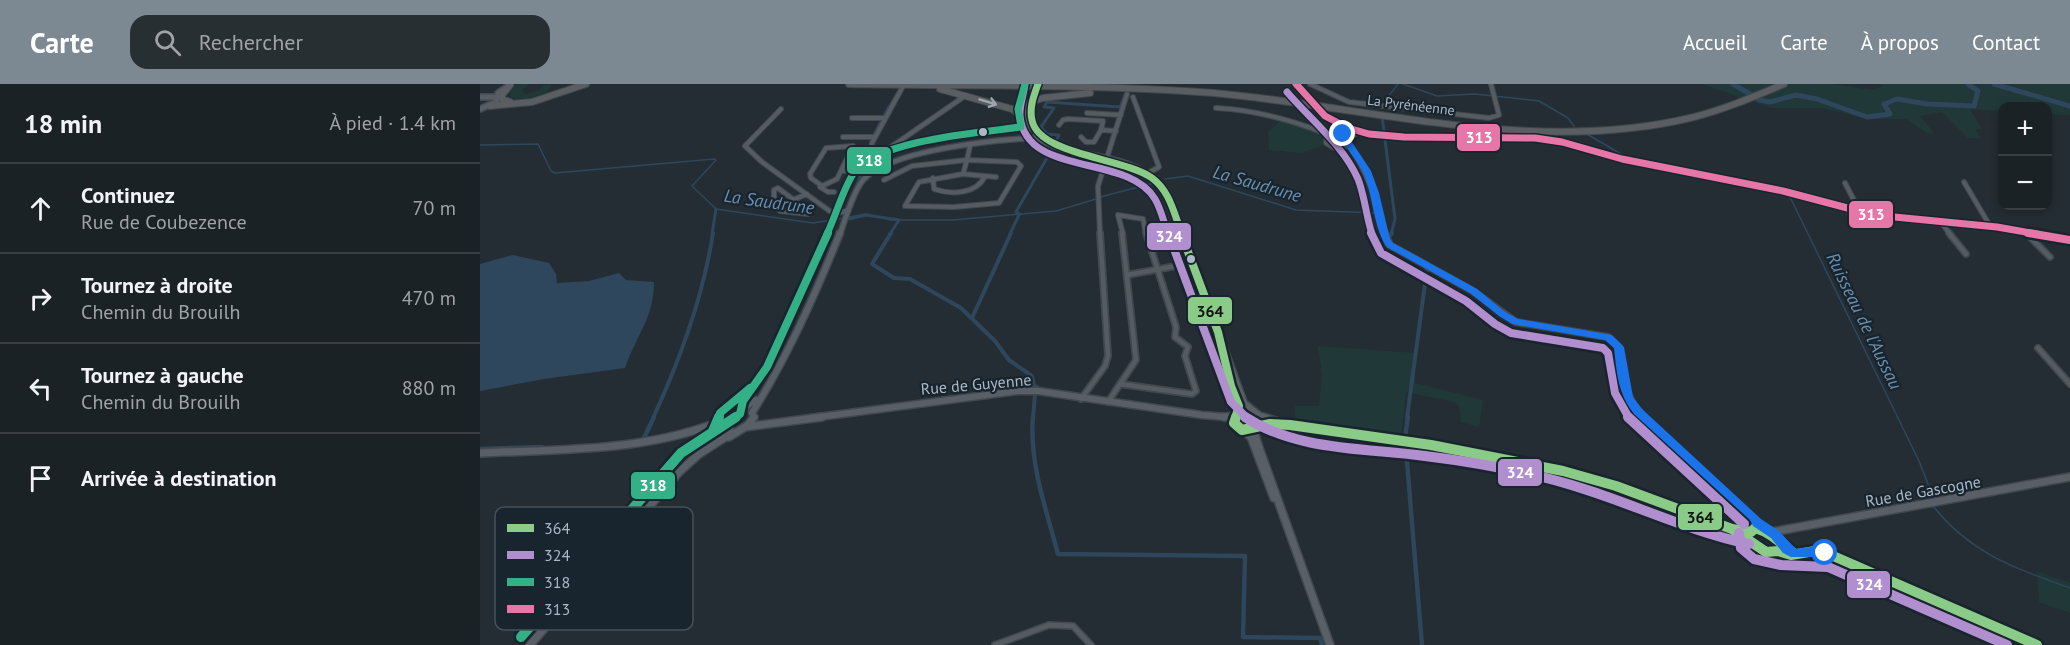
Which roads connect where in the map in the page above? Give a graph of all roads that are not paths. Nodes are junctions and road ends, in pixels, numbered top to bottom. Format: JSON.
{"nodes":[{"id":1,"x":510,"y":84,"type":"edge"},
{"id":2,"x":586,"y":84,"type":"edge"},
{"id":3,"x":849,"y":84,"type":"edge"},
{"id":4,"x":996,"y":84,"type":"edge"},
{"id":5,"x":1126,"y":84,"type":"edge"},
{"id":6,"x":1296,"y":84,"type":"edge"},
{"id":7,"x":1491,"y":84,"type":"edge"},
{"id":8,"x":1774,"y":84,"type":"edge"},
{"id":9,"x":1784,"y":84,"type":"edge"},
{"id":10,"x":560,"y":85,"type":"edge"},
{"id":11,"x":891,"y":85,"type":"edge"},
{"id":12,"x":1314,"y":85,"type":"edge"},
{"id":13,"x":1035,"y":87,"type":"edge"},
{"id":14,"x":1152,"y":87,"type":"junction"},
{"id":15,"x":902,"y":88,"type":"dead end"},
{"id":16,"x":1165,"y":90,"type":"junction"},
{"id":17,"x":1761,"y":92,"type":"junction"},
{"id":18,"x":1127,"y":94,"type":"dead end"},
{"id":19,"x":488,"y":95,"type":"junction"},
{"id":20,"x":480,"y":97,"type":"edge"},
{"id":21,"x":1133,"y":97,"type":"dead end"},
{"id":22,"x":962,"y":98,"type":"dead end"},
{"id":23,"x":1746,"y":98,"type":"junction"},
{"id":24,"x":497,"y":99,"type":"junction"},
{"id":25,"x":1030,"y":102,"type":"junction"},
{"id":26,"x":517,"y":103,"type":"junction"},
{"id":27,"x":490,"y":106,"type":"junction"},
{"id":28,"x":1216,"y":108,"type":"dead end"},
{"id":29,"x":480,"y":109,"type":"edge"},
{"id":30,"x":781,"y":109,"type":"dead end"},
{"id":31,"x":1087,"y":113,"type":"dead end"},
{"id":32,"x":1121,"y":115,"type":"junction"},
{"id":33,"x":852,"y":118,"type":"dead end"},
{"id":34,"x":884,"y":118,"type":"junction"},
{"id":35,"x":1025,"y":118,"type":"junction"},
{"id":36,"x":1334,"y":122,"type":"junction"},
{"id":37,"x":1059,"y":125,"type":"dead end"},
{"id":38,"x":1101,"y":130,"type":"junction"},
{"id":39,"x":1116,"y":131,"type":"junction"},
{"id":40,"x":1351,"y":131,"type":"junction"},
{"id":41,"x":1038,"y":133,"type":"junction"},
{"id":42,"x":1343,"y":134,"type":"junction"},
{"id":43,"x":875,"y":136,"type":"junction"},
{"id":44,"x":1028,"y":136,"type":"junction"},
{"id":45,"x":843,"y":137,"type":"dead end"},
{"id":46,"x":1082,"y":137,"type":"dead end"},
{"id":47,"x":1349,"y":144,"type":"junction"},
{"id":48,"x":970,"y":146,"type":"junction"},
{"id":49,"x":1066,"y":150,"type":"junction"},
{"id":50,"x":868,"y":158,"type":"junction"},
{"id":51,"x":874,"y":158,"type":"junction"},
{"id":52,"x":1106,"y":158,"type":"junction"},
{"id":53,"x":966,"y":159,"type":"junction"},
{"id":54,"x":875,"y":167,"type":"junction"},
{"id":55,"x":841,"y":171,"type":"junction"},
{"id":56,"x":867,"y":171,"type":"junction"},
{"id":57,"x":1148,"y":173,"type":"junction"},
{"id":58,"x":963,"y":174,"type":"junction"},
{"id":59,"x":986,"y":176,"type":"junction"},
{"id":60,"x":996,"y":177,"type":"dead end"},
{"id":61,"x":933,"y":178,"type":"junction"},
{"id":62,"x":884,"y":180,"type":"dead end"},
{"id":63,"x":1964,"y":182,"type":"dead end"},
{"id":64,"x":1845,"y":183,"type":"dead end"},
{"id":65,"x":820,"y":187,"type":"junction"},
{"id":66,"x":834,"y":192,"type":"dead end"},
{"id":67,"x":807,"y":194,"type":"junction"},
{"id":68,"x":795,"y":199,"type":"junction"},
{"id":69,"x":849,"y":210,"type":"junction"},
{"id":70,"x":1860,"y":212,"type":"junction"},
{"id":71,"x":1940,"y":221,"type":"junction"},
{"id":72,"x":1990,"y":226,"type":"junction"},
{"id":73,"x":2025,"y":232,"type":"junction"},
{"id":74,"x":2070,"y":240,"type":"edge"},
{"id":75,"x":1966,"y":254,"type":"dead end"},
{"id":76,"x":2050,"y":257,"type":"dead end"},
{"id":77,"x":1192,"y":263,"type":"junction"},
{"id":78,"x":1159,"y":269,"type":"junction"},
{"id":79,"x":1127,"y":274,"type":"junction"},
{"id":80,"x":1218,"y":332,"type":"junction"},
{"id":81,"x":2038,"y":348,"type":"dead end"},
{"id":82,"x":771,"y":384,"type":"junction"},
{"id":83,"x":1120,"y":384,"type":"junction"},
{"id":84,"x":2070,"y":384,"type":"edge"},
{"id":85,"x":1082,"y":399,"type":"junction"},
{"id":86,"x":1108,"y":402,"type":"junction"},
{"id":87,"x":1253,"y":411,"type":"junction"},
{"id":88,"x":739,"y":412,"type":"junction"},
{"id":89,"x":1238,"y":414,"type":"junction"},
{"id":90,"x":753,"y":415,"type":"junction"},
{"id":91,"x":1202,"y":415,"type":"junction"},
{"id":92,"x":1260,"y":416,"type":"junction"},
{"id":93,"x":732,"y":417,"type":"junction"},
{"id":94,"x":788,"y":420,"type":"junction"},
{"id":95,"x":1235,"y":425,"type":"junction"},
{"id":96,"x":1290,"y":425,"type":"junction"},
{"id":97,"x":729,"y":427,"type":"junction"},
{"id":98,"x":1258,"y":427,"type":"junction"},
{"id":99,"x":742,"y":428,"type":"junction"},
{"id":100,"x":699,"y":429,"type":"junction"},
{"id":101,"x":1244,"y":431,"type":"junction"},
{"id":102,"x":708,"y":448,"type":"junction"},
{"id":103,"x":480,"y":453,"type":"edge"},
{"id":104,"x":2070,"y":477,"type":"edge"},
{"id":105,"x":650,"y":507,"type":"edge"},
{"id":106,"x":1288,"y":527,"type":"junction"},
{"id":107,"x":1756,"y":530,"type":"junction"},
{"id":108,"x":1780,"y":541,"type":"junction"},
{"id":109,"x":543,"y":630,"type":"edge"},
{"id":110,"x":530,"y":645,"type":"edge"},
{"id":111,"x":995,"y":645,"type":"edge"},
{"id":112,"x":1090,"y":645,"type":"edge"},
{"id":113,"x":1330,"y":645,"type":"edge"},
{"id":114,"x":2037,"y":645,"type":"edge"}],
"edges":[{"from":1,"to":19,"type":"main road"},
{"from":1,"to":24,"type":"main road"},
{"from":1,"to":26,"type":"highway"},
{"from":2,"to":27,"type":"highway"},
{"from":3,"to":11,"type":"highway","name":"La Pyrénéenne"},
{"from":4,"to":14,"type":"highway","name":"La Pyrénéenne"},
{"from":5,"to":14,"type":"highway"},
{"from":6,"to":36,"type":"street","bridge":true},
{"from":7,"to":12,"type":"street"},
{"from":8,"to":17,"type":"highway","name":"La Pyrénéenne"},
{"from":9,"to":17,"type":"highway","name":"La Pyrénéenne"},
{"from":10,"to":26,"type":"highway"},
{"from":11,"to":16,"type":"highway","name":"La Pyrénéenne"},
{"from":11,"to":35,"type":"highway","one_way":true},
{"from":13,"to":25,"type":"street"},
{"from":13,"to":35,"type":"street"},
{"from":14,"to":23,"type":"highway","name":"La Pyrénéenne"},
{"from":15,"to":34,"type":"street"},
{"from":16,"to":23,"type":"highway","name":"La Pyrénéenne"},
{"from":16,"to":25,"type":"highway"},
{"from":17,"to":23,"type":"highway","name":"La Pyrénéenne"},
{"from":18,"to":32,"type":"street"},
{"from":19,"to":20,"type":"main road"},
{"from":19,"to":24,"type":"main road"},
{"from":21,"to":57,"type":"street"},
{"from":22,"to":51,"type":"street"},
{"from":24,"to":26,"type":"highway"},
{"from":24,"to":27,"type":"main road"},
{"from":25,"to":41,"type":"street"},
{"from":27,"to":29,"type":"main road"},
{"from":28,"to":47,"type":"street"},
{"from":30,"to":67,"type":"street"},
{"from":31,"to":32,"type":"street"},
{"from":32,"to":39,"type":"street"},
{"from":33,"to":34,"type":"street"},
{"from":34,"to":43,"type":"street"},
{"from":35,"to":44,"type":"street"},
{"from":36,"to":40,"type":"street"},
{"from":36,"to":42,"type":"street"},
{"from":37,"to":38,"type":"street"},
{"from":38,"to":39,"type":"street"},
{"from":38,"to":46,"type":"street"},
{"from":39,"to":52,"type":"street"},
{"from":40,"to":42,"type":"street"},
{"from":40,"to":47,"type":"street"},
{"from":40,"to":70,"type":"street"},
{"from":41,"to":44,"type":"street"},
{"from":41,"to":49,"type":"street"},
{"from":42,"to":47,"type":"street"},
{"from":43,"to":45,"type":"street"},
{"from":43,"to":50,"type":"street"},
{"from":44,"to":48,"type":"street"},
{"from":44,"to":49,"type":"street"},
{"from":47,"to":107,"type":"street"},
{"from":48,"to":53,"type":"street"},
{"from":48,"to":54,"type":"street"},
{"from":49,"to":52,"type":"street"},
{"from":50,"to":51,"type":"street"},
{"from":50,"to":56,"type":"street"},
{"from":51,"to":54,"type":"street"},
{"from":52,"to":57,"type":"street"},
{"from":52,"to":85,"type":"street"},
{"from":53,"to":58,"type":"street"},
{"from":53,"to":61,"type":"street"},
{"from":53,"to":62,"type":"street"},
{"from":54,"to":56,"type":"street"},
{"from":55,"to":56,"type":"street"},
{"from":55,"to":65,"type":"street"},
{"from":55,"to":65,"type":"street"},
{"from":56,"to":69,"type":"street"},
{"from":57,"to":77,"type":"street"},
{"from":58,"to":59,"type":"street"},
{"from":58,"to":61,"type":"street"},
{"from":59,"to":60,"type":"street"},
{"from":59,"to":61,"type":"street"},
{"from":63,"to":72,"type":"street"},
{"from":64,"to":70,"type":"street"},
{"from":65,"to":66,"type":"street"},
{"from":67,"to":68,"type":"street"},
{"from":67,"to":69,"type":"street"},
{"from":68,"to":68,"type":"street"},
{"from":69,"to":82,"type":"street"},
{"from":70,"to":71,"type":"street"},
{"from":71,"to":72,"type":"street"},
{"from":71,"to":75,"type":"street"},
{"from":72,"to":73,"type":"street"},
{"from":73,"to":74,"type":"street"},
{"from":73,"to":76,"type":"street"},
{"from":77,"to":78,"type":"street"},
{"from":77,"to":80,"type":"street"},
{"from":78,"to":79,"type":"street"},
{"from":78,"to":79,"type":"street"},
{"from":78,"to":83,"type":"street"},
{"from":79,"to":83,"type":"street"},
{"from":80,"to":87,"type":"street"},
{"from":80,"to":89,"type":"street"},
{"from":81,"to":84,"type":"street"},
{"from":82,"to":88,"type":"street"},
{"from":82,"to":90,"type":"street"},
{"from":83,"to":86,"type":"street"},
{"from":85,"to":86,"type":"street","name":"Rue de Guyenne"},
{"from":85,"to":94,"type":"street","name":"Rue de Guyenne"},
{"from":86,"to":91,"type":"street","name":"Rue de Guyenne"},
{"from":87,"to":89,"type":"street"},
{"from":87,"to":92,"type":"street"},
{"from":88,"to":90,"type":"street"},
{"from":88,"to":93,"type":"street"},
{"from":89,"to":91,"type":"street","name":"Rue de Guyenne"},
{"from":89,"to":95,"type":"street"},
{"from":90,"to":94,"type":"street"},
{"from":90,"to":99,"type":"street"},
{"from":91,"to":95,"type":"street","name":"Rue de Guyenne"},
{"from":92,"to":96,"type":"street"},
{"from":92,"to":98,"type":"street"},
{"from":93,"to":97,"type":"street"},
{"from":93,"to":100,"type":"street"},
{"from":94,"to":99,"type":"street"},
{"from":95,"to":101,"type":"street"},
{"from":96,"to":98,"type":"street"},
{"from":96,"to":107,"type":"street"},
{"from":97,"to":99,"type":"street"},
{"from":97,"to":100,"type":"street"},
{"from":97,"to":102,"type":"street"},
{"from":98,"to":101,"type":"street"},
{"from":98,"to":106,"type":"street"},
{"from":99,"to":102,"type":"street"},
{"from":100,"to":103,"type":"street"},
{"from":101,"to":106,"type":"street"},
{"from":102,"to":105,"type":"street"},
{"from":104,"to":108,"type":"street","name":"Rue de Gascogne"},
{"from":106,"to":113,"type":"street"},
{"from":107,"to":108,"type":"street"},
{"from":107,"to":108,"type":"street"},
{"from":108,"to":114,"type":"street"},
{"from":109,"to":110,"type":"street"},
{"from":111,"to":112,"type":"street"}]}
